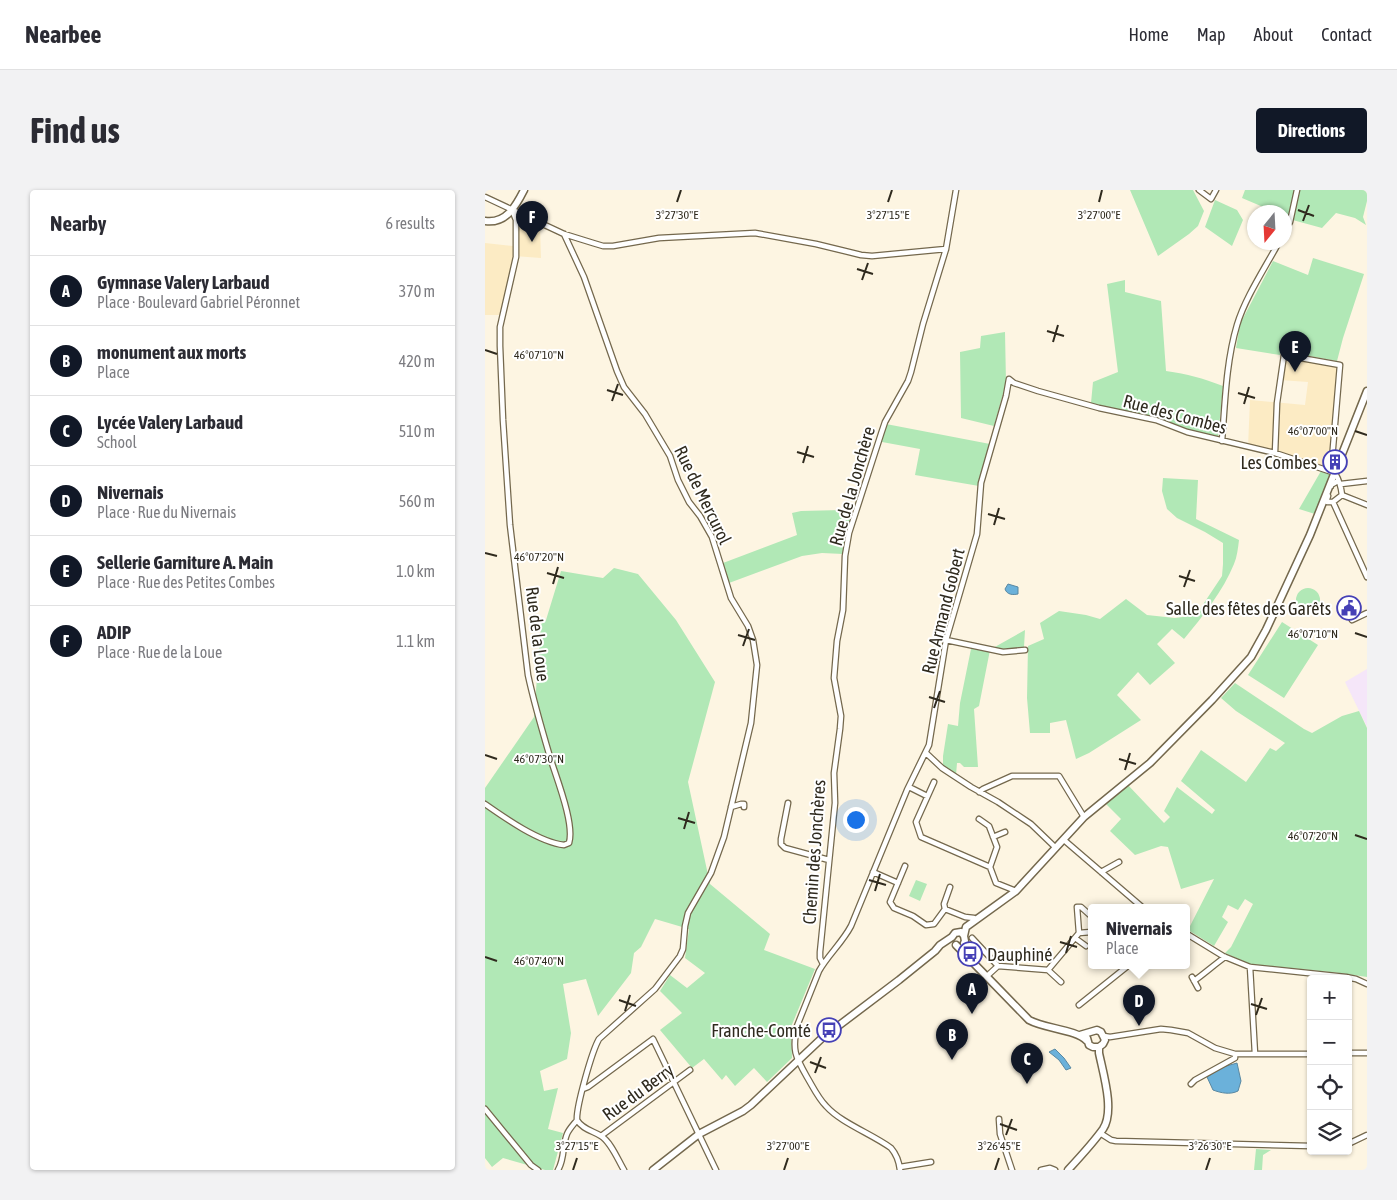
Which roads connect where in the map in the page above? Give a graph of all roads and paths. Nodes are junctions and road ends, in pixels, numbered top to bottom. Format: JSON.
{"nodes":[{"id":1,"x":523,"y":190,"type":"edge"},
{"id":2,"x":956,"y":190,"type":"edge"},
{"id":3,"x":1199,"y":190,"type":"edge"},
{"id":4,"x":1216,"y":190,"type":"edge"},
{"id":5,"x":1297,"y":190,"type":"edge"},
{"id":6,"x":485,"y":197,"type":"edge"},
{"id":7,"x":512,"y":210,"type":"junction"},
{"id":8,"x":1292,"y":213,"type":"edge"},
{"id":9,"x":485,"y":221,"type":"edge"},
{"id":10,"x":564,"y":234,"type":"junction"},
{"id":11,"x":946,"y":249,"type":"junction"},
{"id":12,"x":1275,"y":250,"type":"edge"},
{"id":13,"x":1009,"y":379,"type":"joint"},
{"id":14,"x":1366,"y":395,"type":"edge"},
{"id":15,"x":1222,"y":441,"type":"junction"},
{"id":16,"x":1275,"y":453,"type":"junction"},
{"id":17,"x":1336,"y":479,"type":"junction"},
{"id":18,"x":1367,"y":481,"type":"edge"},
{"id":19,"x":1342,"y":495,"type":"junction"},
{"id":20,"x":1330,"y":502,"type":"junction"},
{"id":21,"x":1367,"y":505,"type":"edge"},
{"id":22,"x":1310,"y":535,"type":"junction"},
{"id":23,"x":1367,"y":577,"type":"edge"},
{"id":24,"x":1367,"y":613,"type":"edge"},
{"id":25,"x":1352,"y":620,"type":"dead end"},
{"id":26,"x":946,"y":640,"type":"junction"},
{"id":27,"x":1025,"y":650,"type":"dead end"},
{"id":28,"x":839,"y":742,"type":"joint"},
{"id":29,"x":926,"y":753,"type":"junction"},
{"id":30,"x":933,"y":782,"type":"dead end"},
{"id":31,"x":909,"y":787,"type":"junction"},
{"id":32,"x":979,"y":792,"type":"junction"},
{"id":33,"x":927,"y":796,"type":"junction"},
{"id":34,"x":788,"y":803,"type":"dead end"},
{"id":35,"x":485,"y":804,"type":"edge"},
{"id":36,"x":731,"y":807,"type":"junction"},
{"id":37,"x":744,"y":807,"type":"dead end"},
{"id":38,"x":1084,"y":817,"type":"junction"},
{"id":39,"x":979,"y":819,"type":"dead end"},
{"id":40,"x":1005,"y":832,"type":"dead end"},
{"id":41,"x":993,"y":837,"type":"junction"},
{"id":42,"x":1064,"y":840,"type":"junction"},
{"id":43,"x":1056,"y":848,"type":"junction"},
{"id":44,"x":829,"y":860,"type":"junction"},
{"id":45,"x":1119,"y":862,"type":"dead end"},
{"id":46,"x":905,"y":866,"type":"dead end"},
{"id":47,"x":990,"y":867,"type":"junction"},
{"id":48,"x":873,"y":872,"type":"junction"},
{"id":49,"x":1101,"y":872,"type":"junction"},
{"id":50,"x":898,"y":884,"type":"junction"},
{"id":51,"x":949,"y":887,"type":"dead end"},
{"id":52,"x":1016,"y":891,"type":"junction"},
{"id":53,"x":1139,"y":904,"type":"edge"},
{"id":54,"x":945,"y":909,"type":"junction"},
{"id":55,"x":1088,"y":913,"type":"edge"},
{"id":56,"x":981,"y":916,"type":"junction"},
{"id":57,"x":969,"y":919,"type":"junction"},
{"id":58,"x":1088,"y":932,"type":"edge"},
{"id":59,"x":1079,"y":933,"type":"junction"},
{"id":60,"x":1190,"y":936,"type":"edge"},
{"id":61,"x":960,"y":937,"type":"junction"},
{"id":62,"x":972,"y":938,"type":"dead end"},
{"id":63,"x":1075,"y":938,"type":"junction"},
{"id":64,"x":1086,"y":946,"type":"dead end"},
{"id":65,"x":965,"y":953,"type":"junction"},
{"id":66,"x":1225,"y":957,"type":"junction"},
{"id":67,"x":823,"y":964,"type":"junction"},
{"id":68,"x":998,"y":966,"type":"junction"},
{"id":69,"x":1249,"y":967,"type":"junction"},
{"id":70,"x":1124,"y":969,"type":"edge"},
{"id":71,"x":1048,"y":970,"type":"junction"},
{"id":72,"x":1320,"y":975,"type":"edge"},
{"id":73,"x":987,"y":976,"type":"junction"},
{"id":74,"x":1352,"y":980,"type":"edge"},
{"id":75,"x":1061,"y":982,"type":"dead end"},
{"id":76,"x":1366,"y":983,"type":"edge"},
{"id":77,"x":1198,"y":988,"type":"dead end"},
{"id":78,"x":1079,"y":1005,"type":"dead end"},
{"id":79,"x":1089,"y":1033,"type":"junction"},
{"id":80,"x":1080,"y":1035,"type":"junction"},
{"id":81,"x":1104,"y":1036,"type":"junction"},
{"id":82,"x":1087,"y":1041,"type":"junction"},
{"id":83,"x":1096,"y":1047,"type":"junction"},
{"id":84,"x":1352,"y":1053,"type":"edge"},
{"id":85,"x":1367,"y":1053,"type":"edge"},
{"id":86,"x":1235,"y":1054,"type":"junction"},
{"id":87,"x":1255,"y":1054,"type":"junction"},
{"id":88,"x":1307,"y":1054,"type":"edge"},
{"id":89,"x":797,"y":1061,"type":"junction"},
{"id":90,"x":690,"y":1070,"type":"dead end"},
{"id":91,"x":674,"y":1083,"type":"junction"},
{"id":92,"x":1191,"y":1084,"type":"dead end"},
{"id":93,"x":583,"y":1089,"type":"junction"},
{"id":94,"x":485,"y":1109,"type":"edge"},
{"id":95,"x":999,"y":1119,"type":"dead end"},
{"id":96,"x":577,"y":1120,"type":"junction"},
{"id":97,"x":1099,"y":1133,"type":"junction"},
{"id":98,"x":699,"y":1134,"type":"junction"},
{"id":99,"x":1367,"y":1135,"type":"edge"},
{"id":100,"x":601,"y":1136,"type":"junction"},
{"id":101,"x":1352,"y":1142,"type":"edge"},
{"id":102,"x":1307,"y":1146,"type":"edge"},
{"id":103,"x":931,"y":1162,"type":"dead end"},
{"id":104,"x":900,"y":1168,"type":"edge"},
{"id":105,"x":538,"y":1170,"type":"edge"},
{"id":106,"x":558,"y":1170,"type":"edge"},
{"id":107,"x":624,"y":1170,"type":"edge"},
{"id":108,"x":653,"y":1170,"type":"edge"},
{"id":109,"x":716,"y":1170,"type":"edge"},
{"id":110,"x":1012,"y":1170,"type":"edge"},
{"id":111,"x":1041,"y":1170,"type":"edge"},
{"id":112,"x":1055,"y":1170,"type":"edge"},
{"id":113,"x":1068,"y":1170,"type":"edge"}],
"edges":[{"from":1,"to":7,"type":"main road"},
{"from":2,"to":11,"type":"street","name":"Rue de la Jonchère"},
{"from":3,"to":4,"type":"street"},
{"from":5,"to":8,"type":"street"},
{"from":6,"to":7,"type":"street"},
{"from":7,"to":9,"type":"main road"},
{"from":7,"to":10,"type":"street"},
{"from":7,"to":35,"type":"street","name":"Rue de la Loue"},
{"from":10,"to":11,"type":"street"},
{"from":10,"to":36,"type":"street","name":"Rue de Mercurol"},
{"from":11,"to":28,"type":"street","name":"Rue de la Jonchère"},
{"from":12,"to":15,"type":"street"},
{"from":13,"to":15,"type":"street","name":"Rue des Combes"},
{"from":13,"to":26,"type":"street","name":"Rue Armand Gobert"},
{"from":14,"to":17,"type":"main road"},
{"from":15,"to":16,"type":"street","name":"Rue des Combes"},
{"from":16,"to":17,"type":"street","name":"Rue des Combes"},
{"from":16,"to":17,"type":"street"},
{"from":17,"to":18,"type":"street"},
{"from":17,"to":19,"type":"street"},
{"from":17,"to":20,"type":"main road"},
{"from":17,"to":22,"type":"main road"},
{"from":19,"to":20,"type":"street"},
{"from":19,"to":21,"type":"street"},
{"from":20,"to":22,"type":"main road"},
{"from":20,"to":23,"type":"street"},
{"from":22,"to":38,"type":"main road"},
{"from":24,"to":25,"type":"street"},
{"from":26,"to":27,"type":"street"},
{"from":26,"to":29,"type":"street","name":"Rue Armand Gobert"},
{"from":28,"to":44,"type":"street","name":"Chemin des Jonchères"},
{"from":29,"to":31,"type":"street","name":"Rue Armand Gobert"},
{"from":29,"to":32,"type":"street"},
{"from":30,"to":33,"type":"street"},
{"from":31,"to":33,"type":"street"},
{"from":31,"to":48,"type":"street","name":"Rue Armand Gobert"},
{"from":32,"to":38,"type":"street"},
{"from":32,"to":43,"type":"street"},
{"from":33,"to":47,"type":"street"},
{"from":34,"to":44,"type":"street"},
{"from":36,"to":37,"type":"street"},
{"from":36,"to":93,"type":"street","name":"Rue de Mercurol"},
{"from":38,"to":42,"type":"main road"},
{"from":39,"to":41,"type":"street"},
{"from":40,"to":41,"type":"street"},
{"from":41,"to":47,"type":"street"},
{"from":42,"to":43,"type":"main road"},
{"from":42,"to":49,"type":"street"},
{"from":43,"to":52,"type":"main road"},
{"from":44,"to":67,"type":"street","name":"Chemin des Jonchères"},
{"from":45,"to":49,"type":"street"},
{"from":46,"to":50,"type":"street"},
{"from":47,"to":52,"type":"street"},
{"from":48,"to":50,"type":"street"},
{"from":48,"to":67,"type":"street","name":"Rue Armand Gobert"},
{"from":49,"to":53,"type":"street"},
{"from":50,"to":54,"type":"street"},
{"from":51,"to":54,"type":"street"},
{"from":52,"to":56,"type":"main road"},
{"from":54,"to":57,"type":"street"},
{"from":55,"to":59,"type":"street"},
{"from":56,"to":57,"type":"main road"},
{"from":56,"to":61,"type":"main road"},
{"from":57,"to":61,"type":"main road"},
{"from":58,"to":59,"type":"street"},
{"from":59,"to":63,"type":"street"},
{"from":60,"to":66,"type":"street"},
{"from":61,"to":65,"type":"main road"},
{"from":61,"to":65,"type":"main road"},
{"from":61,"to":89,"type":"main road"},
{"from":62,"to":68,"type":"street"},
{"from":63,"to":64,"type":"street"},
{"from":63,"to":71,"type":"street"},
{"from":65,"to":73,"type":"main road"},
{"from":66,"to":69,"type":"street"},
{"from":66,"to":77,"type":"street"},
{"from":67,"to":89,"type":"street","name":"Rue Armand Gobert"},
{"from":68,"to":71,"type":"street"},
{"from":68,"to":73,"type":"street"},
{"from":69,"to":72,"type":"street"},
{"from":69,"to":87,"type":"street"},
{"from":70,"to":78,"type":"street"},
{"from":71,"to":75,"type":"street"},
{"from":73,"to":80,"type":"main road"},
{"from":74,"to":76,"type":"street"},
{"from":79,"to":80,"type":"main road"},
{"from":79,"to":81,"type":"main road"},
{"from":79,"to":82,"type":"main road"},
{"from":80,"to":82,"type":"main road"},
{"from":81,"to":83,"type":"main road"},
{"from":81,"to":86,"type":"street"},
{"from":82,"to":83,"type":"main road"},
{"from":83,"to":97,"type":"main road"},
{"from":84,"to":85,"type":"street"},
{"from":86,"to":87,"type":"street"},
{"from":86,"to":92,"type":"street"},
{"from":87,"to":88,"type":"street"},
{"from":89,"to":98,"type":"main road"},
{"from":89,"to":104,"type":"street"},
{"from":90,"to":91,"type":"street","name":"Rue du Berry"},
{"from":91,"to":93,"type":"street"},
{"from":91,"to":98,"type":"street"},
{"from":91,"to":100,"type":"street","name":"Rue du Berry"},
{"from":93,"to":96,"type":"street","name":"Rue de Mercurol"},
{"from":94,"to":105,"type":"street"},
{"from":95,"to":110,"type":"street"},
{"from":96,"to":100,"type":"street"},
{"from":96,"to":106,"type":"street","name":"Rue de Mercurol"},
{"from":97,"to":102,"type":"street"},
{"from":97,"to":113,"type":"main road"},
{"from":98,"to":108,"type":"main road"},
{"from":98,"to":109,"type":"street"},
{"from":99,"to":101,"type":"street"},
{"from":100,"to":107,"type":"street"},
{"from":103,"to":104,"type":"street"},
{"from":111,"to":112,"type":"street"}]}
